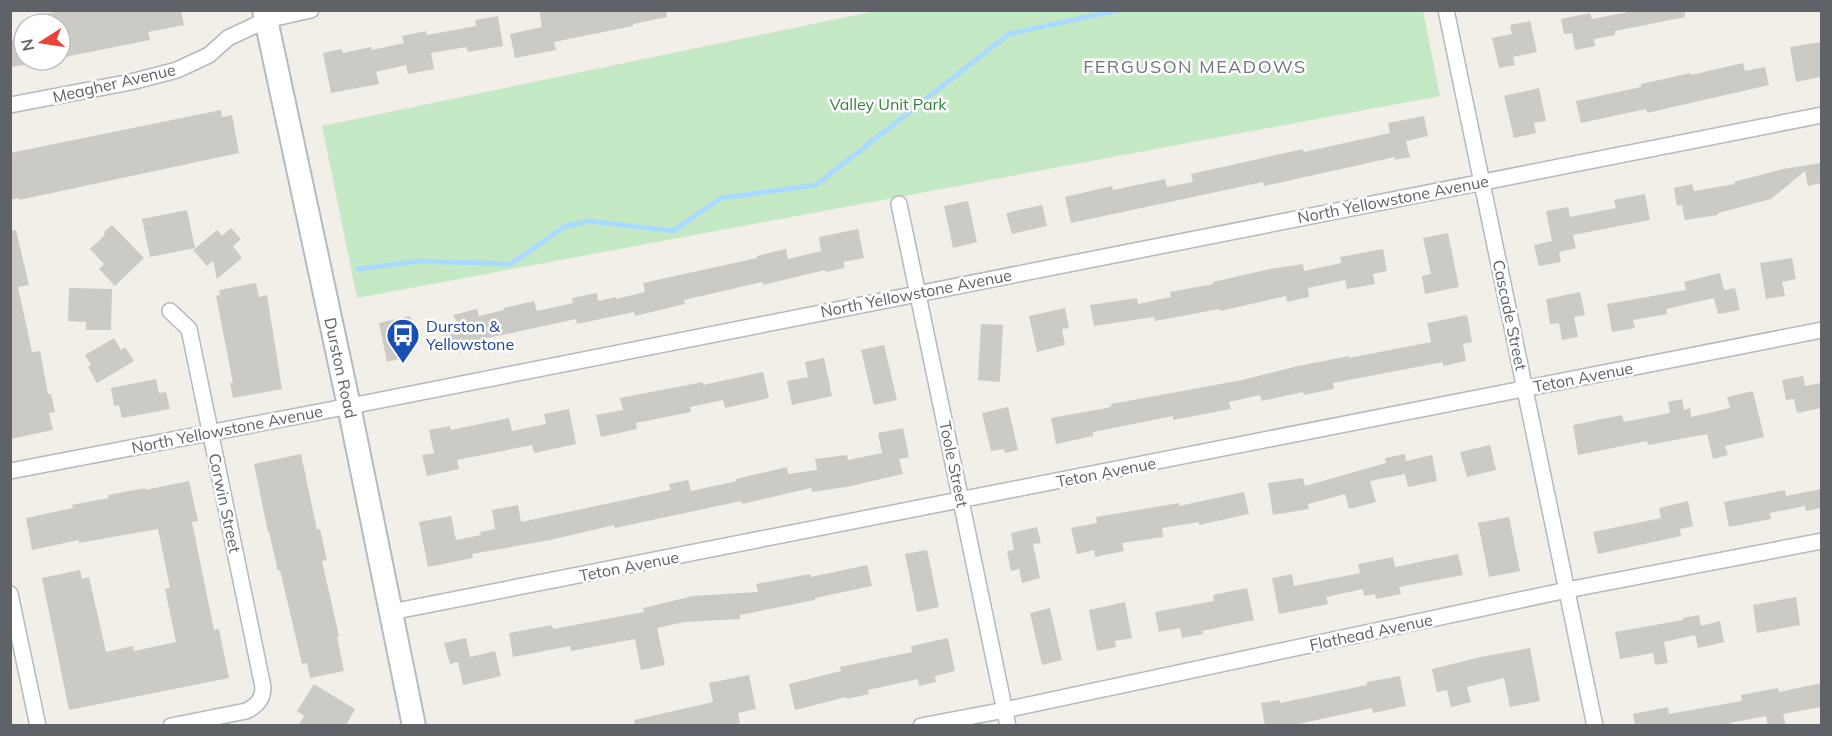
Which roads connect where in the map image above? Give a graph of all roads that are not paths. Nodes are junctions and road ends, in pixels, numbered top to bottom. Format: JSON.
{"nodes":[{"id":1,"x":311,"y":10,"type":"edge"},
{"id":2,"x":1446,"y":10,"type":"edge"},
{"id":3,"x":265,"y":15,"type":"edge"},
{"id":4,"x":10,"y":105,"type":"edge"},
{"id":5,"x":1821,"y":115,"type":"edge"},
{"id":6,"x":1482,"y":181,"type":"junction"},
{"id":7,"x":899,"y":204,"type":"dead end"},
{"id":8,"x":917,"y":293,"type":"junction"},
{"id":9,"x":170,"y":311,"type":"dead end"},
{"id":10,"x":1821,"y":330,"type":"edge"},
{"id":11,"x":1525,"y":388,"type":"junction"},
{"id":12,"x":349,"y":406,"type":"junction"},
{"id":13,"x":210,"y":432,"type":"junction"},
{"id":14,"x":10,"y":471,"type":"edge"},
{"id":15,"x":962,"y":501,"type":"junction"},
{"id":16,"x":1821,"y":541,"type":"edge"},
{"id":17,"x":1567,"y":590,"type":"junction"},
{"id":18,"x":10,"y":594,"type":"edge"},
{"id":19,"x":391,"y":612,"type":"junction"},
{"id":20,"x":1005,"y":710,"type":"junction"},
{"id":21,"x":38,"y":726,"type":"edge"},
{"id":22,"x":171,"y":726,"type":"edge"},
{"id":23,"x":414,"y":726,"type":"edge"},
{"id":24,"x":921,"y":726,"type":"edge"},
{"id":25,"x":1008,"y":726,"type":"edge"},
{"id":26,"x":1595,"y":726,"type":"edge"}],
"edges":[{"from":1,"to":3,"type":"street","name":"Meagher Avenue"},
{"from":2,"to":6,"type":"street","name":"Cascade Street"},
{"from":3,"to":4,"type":"street","name":"Meagher Avenue"},
{"from":3,"to":12,"type":"main road","name":"Durston Road"},
{"from":5,"to":6,"type":"street","name":"North Yellowstone Avenue"},
{"from":6,"to":8,"type":"street","name":"North Yellowstone Avenue"},
{"from":6,"to":11,"type":"street","name":"Cascade Street"},
{"from":7,"to":8,"type":"street","name":"Toole Street"},
{"from":8,"to":12,"type":"street","name":"North Yellowstone Avenue"},
{"from":8,"to":15,"type":"street","name":"Toole Street"},
{"from":9,"to":13,"type":"street","name":"Corwin Street"},
{"from":10,"to":11,"type":"street","name":"Teton Avenue"},
{"from":11,"to":15,"type":"street","name":"Teton Avenue"},
{"from":11,"to":17,"type":"street","name":"Cascade Street"},
{"from":12,"to":13,"type":"street","name":"North Yellowstone Avenue"},
{"from":12,"to":19,"type":"main road","name":"Durston Road"},
{"from":13,"to":14,"type":"street","name":"North Yellowstone Avenue"},
{"from":13,"to":22,"type":"street","name":"Corwin Street"},
{"from":15,"to":19,"type":"street","name":"Teton Avenue"},
{"from":15,"to":20,"type":"street","name":"Toole Street"},
{"from":16,"to":17,"type":"street","name":"Flathead Avenue"},
{"from":17,"to":20,"type":"street","name":"Flathead Avenue"},
{"from":17,"to":26,"type":"street","name":"Cascade Street"},
{"from":18,"to":21,"type":"street"},
{"from":19,"to":23,"type":"main road","name":"Durston Road"},
{"from":20,"to":24,"type":"street","name":"Flathead Avenue"},
{"from":20,"to":25,"type":"street","name":"Toole Street"}]}
